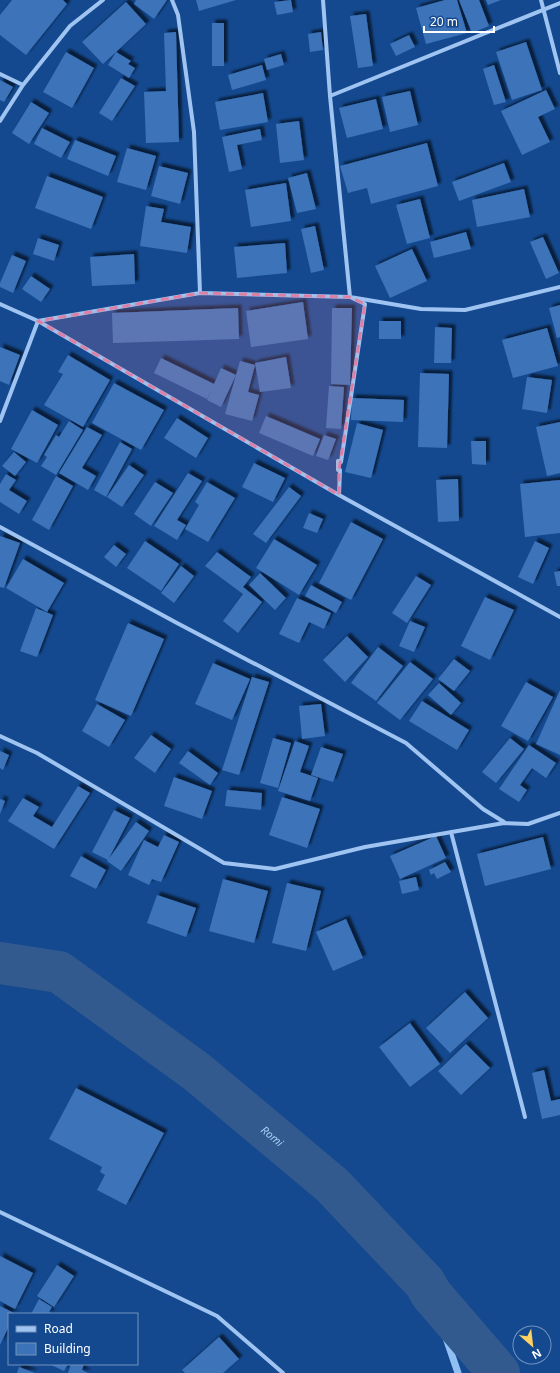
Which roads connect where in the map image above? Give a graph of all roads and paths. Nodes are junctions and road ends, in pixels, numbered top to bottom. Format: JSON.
{"nodes":[{"id":1,"x":103,"y":0,"type":"edge"},
{"id":2,"x":172,"y":0,"type":"edge"},
{"id":3,"x":323,"y":0,"type":"edge"},
{"id":4,"x":541,"y":0,"type":"edge"},
{"id":5,"x":560,"y":3,"type":"edge"},
{"id":6,"x":543,"y":9,"type":"junction"},
{"id":7,"x":560,"y":73,"type":"edge"},
{"id":8,"x":0,"y":74,"type":"edge"},
{"id":9,"x":23,"y":85,"type":"junction"},
{"id":10,"x":330,"y":96,"type":"junction"},
{"id":11,"x":0,"y":121,"type":"edge"},
{"id":12,"x":560,"y":287,"type":"edge"},
{"id":13,"x":200,"y":293,"type":"junction"},
{"id":14,"x":350,"y":297,"type":"junction"},
{"id":15,"x":0,"y":304,"type":"edge"},
{"id":16,"x":38,"y":321,"type":"junction"},
{"id":17,"x":0,"y":421,"type":"edge"},
{"id":18,"x":339,"y":495,"type":"junction"},
{"id":19,"x":0,"y":527,"type":"edge"},
{"id":20,"x":560,"y":617,"type":"edge"},
{"id":21,"x":0,"y":736,"type":"edge"},
{"id":22,"x":560,"y":813,"type":"edge"},
{"id":23,"x":504,"y":823,"type":"junction"},
{"id":24,"x":451,"y":832,"type":"junction"},
{"id":25,"x":525,"y":1117,"type":"dead end"},
{"id":26,"x":0,"y":1212,"type":"edge"},
{"id":27,"x":283,"y":1373,"type":"edge"}],
"edges":[{"from":1,"to":9,"type":"street"},
{"from":2,"to":13,"type":"street"},
{"from":3,"to":10,"type":"street"},
{"from":4,"to":6,"type":"street"},
{"from":5,"to":6,"type":"street"},
{"from":6,"to":7,"type":"street"},
{"from":6,"to":10,"type":"street"},
{"from":8,"to":9,"type":"street"},
{"from":9,"to":11,"type":"street"},
{"from":10,"to":14,"type":"street"},
{"from":12,"to":14,"type":"street"},
{"from":13,"to":14,"type":"street"},
{"from":13,"to":16,"type":"street"},
{"from":14,"to":18,"type":"street"},
{"from":15,"to":16,"type":"street"},
{"from":16,"to":17,"type":"street"},
{"from":16,"to":18,"type":"street"},
{"from":18,"to":20,"type":"street"},
{"from":19,"to":23,"type":"street"},
{"from":21,"to":24,"type":"street"},
{"from":22,"to":23,"type":"street"},
{"from":23,"to":24,"type":"street"},
{"from":24,"to":25,"type":"street"},
{"from":26,"to":27,"type":"street"}]}
